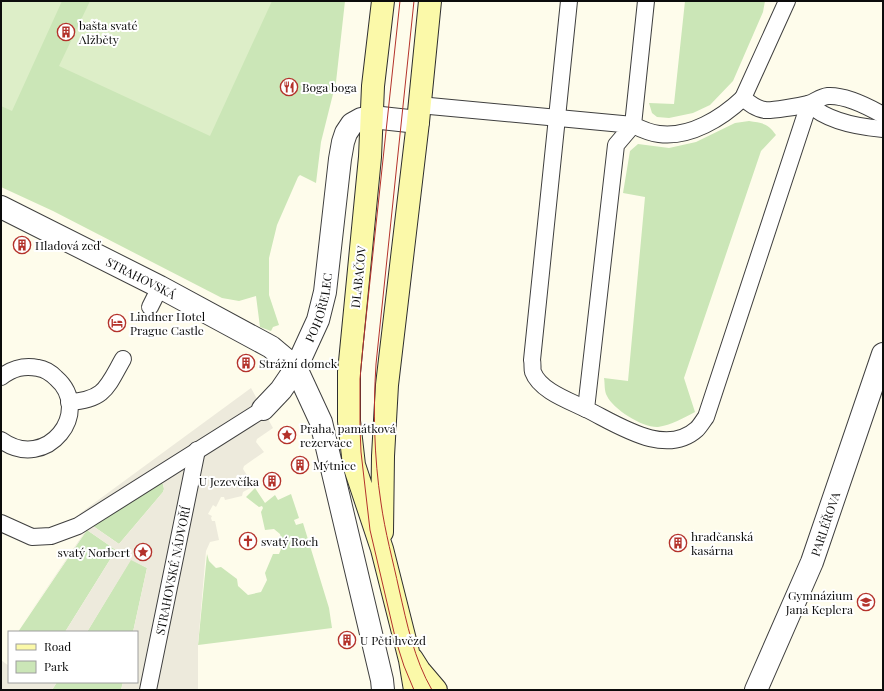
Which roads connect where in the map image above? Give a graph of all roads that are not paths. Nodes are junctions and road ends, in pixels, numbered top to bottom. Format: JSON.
{"nodes":[{"id":1,"x":383,"y":1,"type":"edge"},
{"id":2,"x":430,"y":1,"type":"edge"},
{"id":3,"x":568,"y":1,"type":"edge"},
{"id":4,"x":646,"y":1,"type":"edge"},
{"id":5,"x":787,"y":1,"type":"edge"},
{"id":6,"x":743,"y":98,"type":"junction"},
{"id":7,"x":809,"y":104,"type":"junction"},
{"id":8,"x":419,"y":114,"type":"junction"},
{"id":9,"x":883,"y":115,"type":"edge"},
{"id":10,"x":372,"y":117,"type":"junction"},
{"id":11,"x":556,"y":118,"type":"junction"},
{"id":12,"x":633,"y":125,"type":"junction"},
{"id":13,"x":883,"y":129,"type":"edge"},
{"id":14,"x":1,"y":207,"type":"edge"},
{"id":15,"x":160,"y":287,"type":"junction"},
{"id":16,"x":150,"y":307,"type":"dead end"},
{"id":17,"x":883,"y":354,"type":"edge"},
{"id":18,"x":123,"y":359,"type":"dead end"},
{"id":19,"x":296,"y":368,"type":"junction"},
{"id":20,"x":1,"y":376,"type":"edge"},
{"id":21,"x":876,"y":399,"type":"edge"},
{"id":22,"x":69,"y":402,"type":"junction"},
{"id":23,"x":586,"y":409,"type":"junction"},
{"id":24,"x":260,"y":411,"type":"joint"},
{"id":25,"x":1,"y":440,"type":"edge"},
{"id":26,"x":197,"y":450,"type":"junction"},
{"id":27,"x":1,"y":523,"type":"edge"},
{"id":28,"x":382,"y":549,"type":"junction"},
{"id":29,"x":406,"y":649,"type":"junction"},
{"id":30,"x":148,"y":690,"type":"edge"},
{"id":31,"x":383,"y":690,"type":"edge"},
{"id":32,"x":415,"y":690,"type":"edge"},
{"id":33,"x":436,"y":690,"type":"edge"},
{"id":34,"x":756,"y":690,"type":"edge"}],
"edges":[{"from":1,"to":10,"type":"main road","name":"DLABAČOV"},
{"from":2,"to":8,"type":"main road","name":"DLABAČOV"},
{"from":3,"to":11,"type":"lane"},
{"from":4,"to":12,"type":"lane"},
{"from":5,"to":6,"type":"lane"},
{"from":6,"to":7,"type":"lane"},
{"from":6,"to":12,"type":"lane"},
{"from":7,"to":9,"type":"lane"},
{"from":7,"to":13,"type":"lane"},
{"from":7,"to":23,"type":"lane"},
{"from":8,"to":10,"type":"street","name":"POHOŘELEC"},
{"from":8,"to":11,"type":"lane"},
{"from":8,"to":28,"type":"main road","name":"DLABAČOV"},
{"from":10,"to":19,"type":"street","name":"POHOŘELEC"},
{"from":10,"to":28,"type":"main road","name":"DLABAČOV"},
{"from":11,"to":12,"type":"lane"},
{"from":11,"to":23,"type":"lane"},
{"from":12,"to":23,"type":"lane"},
{"from":14,"to":15,"type":"street","name":"STRAHOVSKÁ"},
{"from":15,"to":16,"type":"lane"},
{"from":15,"to":19,"type":"street","name":"STRAHOVSKÁ"},
{"from":17,"to":21,"type":"street","name":"PARLÉŘOVA"},
{"from":18,"to":22,"type":"lane"},
{"from":19,"to":24,"type":"street"},
{"from":19,"to":31,"type":"street"},
{"from":20,"to":22,"type":"lane"},
{"from":21,"to":34,"type":"street","name":"PARLÉŘOVA"},
{"from":22,"to":25,"type":"lane"},
{"from":24,"to":26,"type":"lane"},
{"from":26,"to":27,"type":"lane"},
{"from":26,"to":30,"type":"lane","name":"STRAHOVSKÉ NÁDVOŘÍ"},
{"from":28,"to":29,"type":"main road","name":"DLABAČOV"},
{"from":29,"to":32,"type":"main road","name":"DLABAČOV"},
{"from":29,"to":33,"type":"main road"}]}
